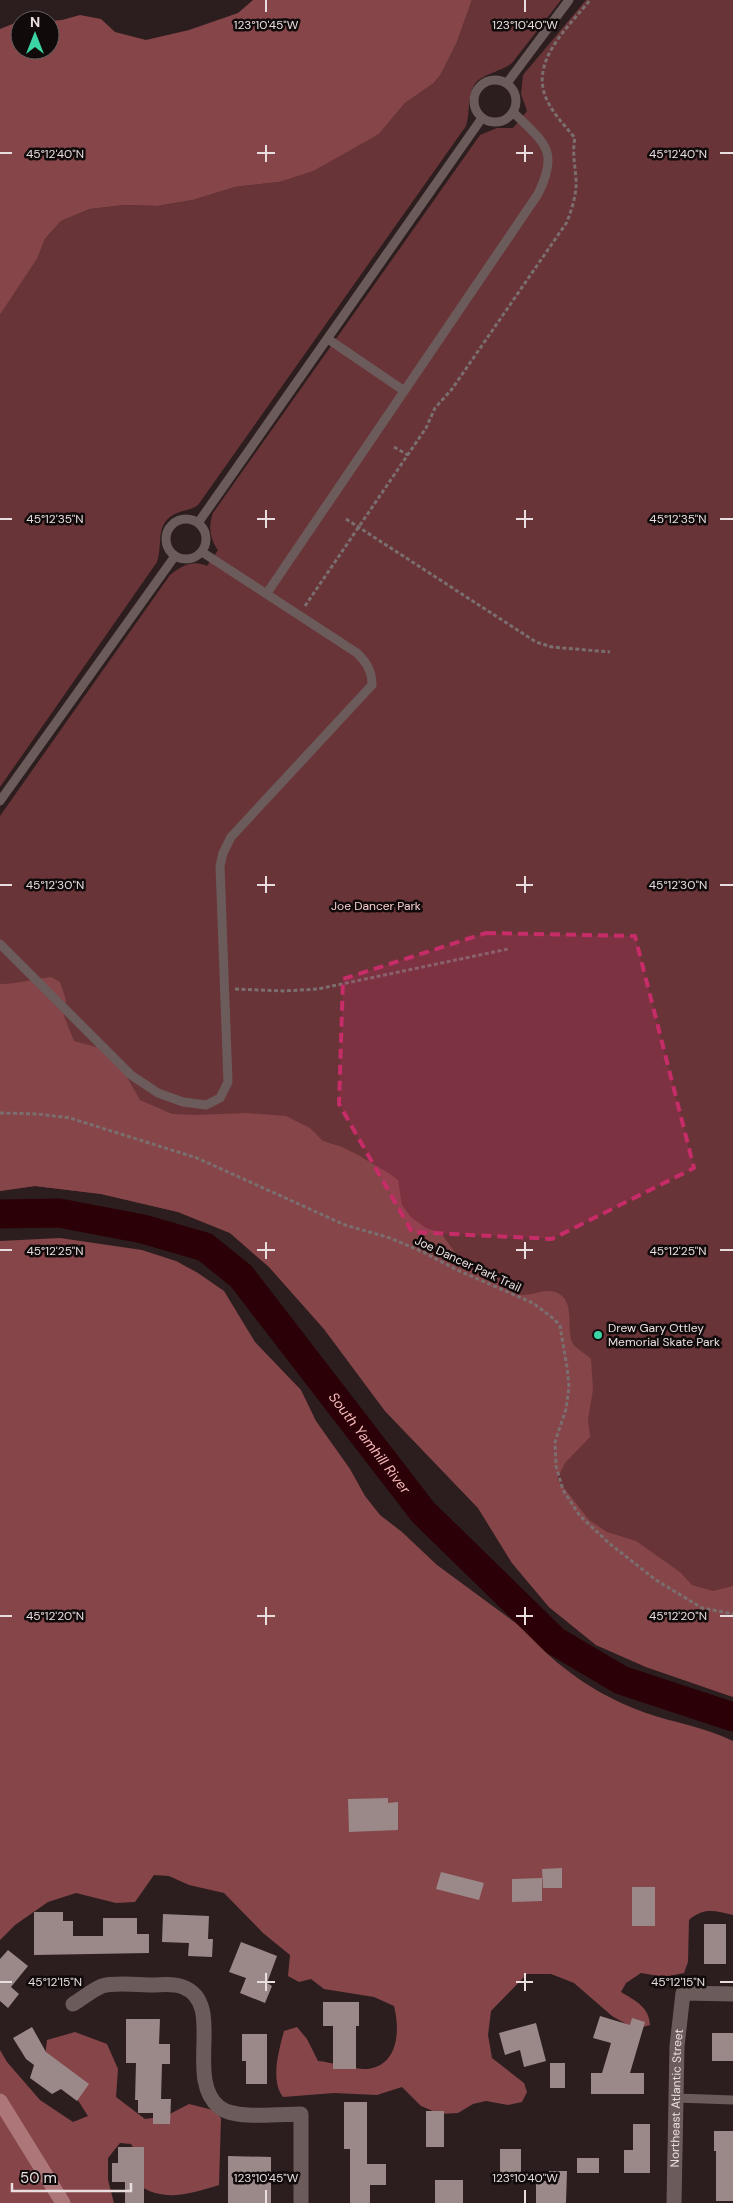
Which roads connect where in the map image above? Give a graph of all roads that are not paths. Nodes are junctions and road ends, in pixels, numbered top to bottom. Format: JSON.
{"nodes":[{"id":1,"x":569,"y":0,"type":"edge"},
{"id":2,"x":507,"y":83,"type":"junction"},
{"id":3,"x":513,"y":112,"type":"junction"},
{"id":4,"x":482,"y":118,"type":"junction"},
{"id":5,"x":328,"y":340,"type":"junction"},
{"id":6,"x":403,"y":390,"type":"junction"},
{"id":7,"x":198,"y":523,"type":"junction"},
{"id":8,"x":202,"y":552,"type":"junction"},
{"id":9,"x":175,"y":556,"type":"junction"},
{"id":10,"x":267,"y":593,"type":"junction"},
{"id":11,"x":0,"y":801,"type":"edge"},
{"id":12,"x":0,"y":944,"type":"edge"},
{"id":13,"x":733,"y":1994,"type":"edge"},
{"id":14,"x":73,"y":2004,"type":"dead end"},
{"id":15,"x":676,"y":2098,"type":"junction"},
{"id":16,"x":733,"y":2100,"type":"edge"},
{"id":17,"x":0,"y":2101,"type":"edge"},
{"id":18,"x":63,"y":2203,"type":"edge"},
{"id":19,"x":301,"y":2203,"type":"edge"},
{"id":20,"x":674,"y":2203,"type":"edge"}],
"edges":[{"from":1,"to":2,"type":"lane"},
{"from":2,"to":3,"type":"lane"},
{"from":2,"to":4,"type":"lane"},
{"from":3,"to":4,"type":"lane"},
{"from":3,"to":6,"type":"lane"},
{"from":4,"to":5,"type":"lane"},
{"from":5,"to":6,"type":"lane"},
{"from":5,"to":7,"type":"lane"},
{"from":6,"to":10,"type":"lane"},
{"from":7,"to":8,"type":"lane"},
{"from":7,"to":9,"type":"lane"},
{"from":8,"to":9,"type":"lane"},
{"from":8,"to":10,"type":"lane"},
{"from":9,"to":11,"type":"lane"},
{"from":10,"to":12,"type":"lane"},
{"from":13,"to":15,"type":"street","name":"Northeast Atlantic Street"},
{"from":14,"to":19,"type":"street"},
{"from":15,"to":16,"type":"lane"},
{"from":15,"to":20,"type":"street","name":"Northeast Atlantic Street"},
{"from":17,"to":18,"type":"main road"}]}
